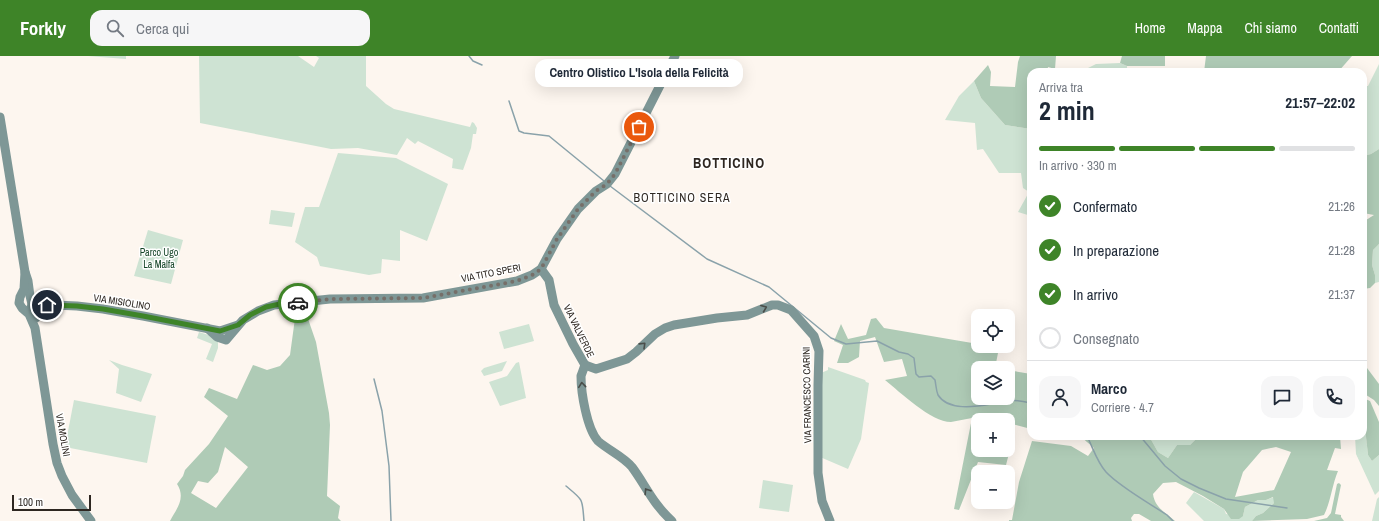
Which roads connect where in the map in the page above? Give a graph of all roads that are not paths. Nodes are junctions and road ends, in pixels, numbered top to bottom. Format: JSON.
{"nodes":[{"id":1,"x":675,"y":56,"type":"edge"},
{"id":2,"x":0,"y":117,"type":"edge"},
{"id":3,"x":539,"y":271,"type":"junction"},
{"id":4,"x":29,"y":305,"type":"junction"},
{"id":5,"x":238,"y":325,"type":"junction"},
{"id":6,"x":207,"y":328,"type":"junction"},
{"id":7,"x":220,"y":331,"type":"junction"},
{"id":8,"x":226,"y":340,"type":"junction"},
{"id":9,"x":585,"y":365,"type":"junction"},
{"id":10,"x":91,"y":521,"type":"edge"},
{"id":11,"x":672,"y":521,"type":"edge"},
{"id":12,"x":830,"y":521,"type":"edge"}],
"edges":[{"from":1,"to":3,"type":"street"},
{"from":2,"to":4,"type":"street","name":"VIA MOLINI"},
{"from":3,"to":5,"type":"street","name":"VIA TITO SPERI"},
{"from":3,"to":9,"type":"street","name":"VIA VALVERDE"},
{"from":4,"to":6,"type":"street","name":"VIA MISIOLINO"},
{"from":4,"to":10,"type":"street","name":"VIA MOLINI"},
{"from":5,"to":7,"type":"street"},
{"from":5,"to":8,"type":"street","name":"VIA TITO SPERI"},
{"from":6,"to":7,"type":"street","name":"VIA MISIOLINO"},
{"from":6,"to":8,"type":"street","name":"VIA MISIOLINO"},
{"from":7,"to":8,"type":"street"},
{"from":11,"to":9,"type":"street","name":"VIA VALVERDE","one_way":true},
{"from":9,"to":12,"type":"street","name":"VIA FRANCESCO CARINI","one_way":true}]}
